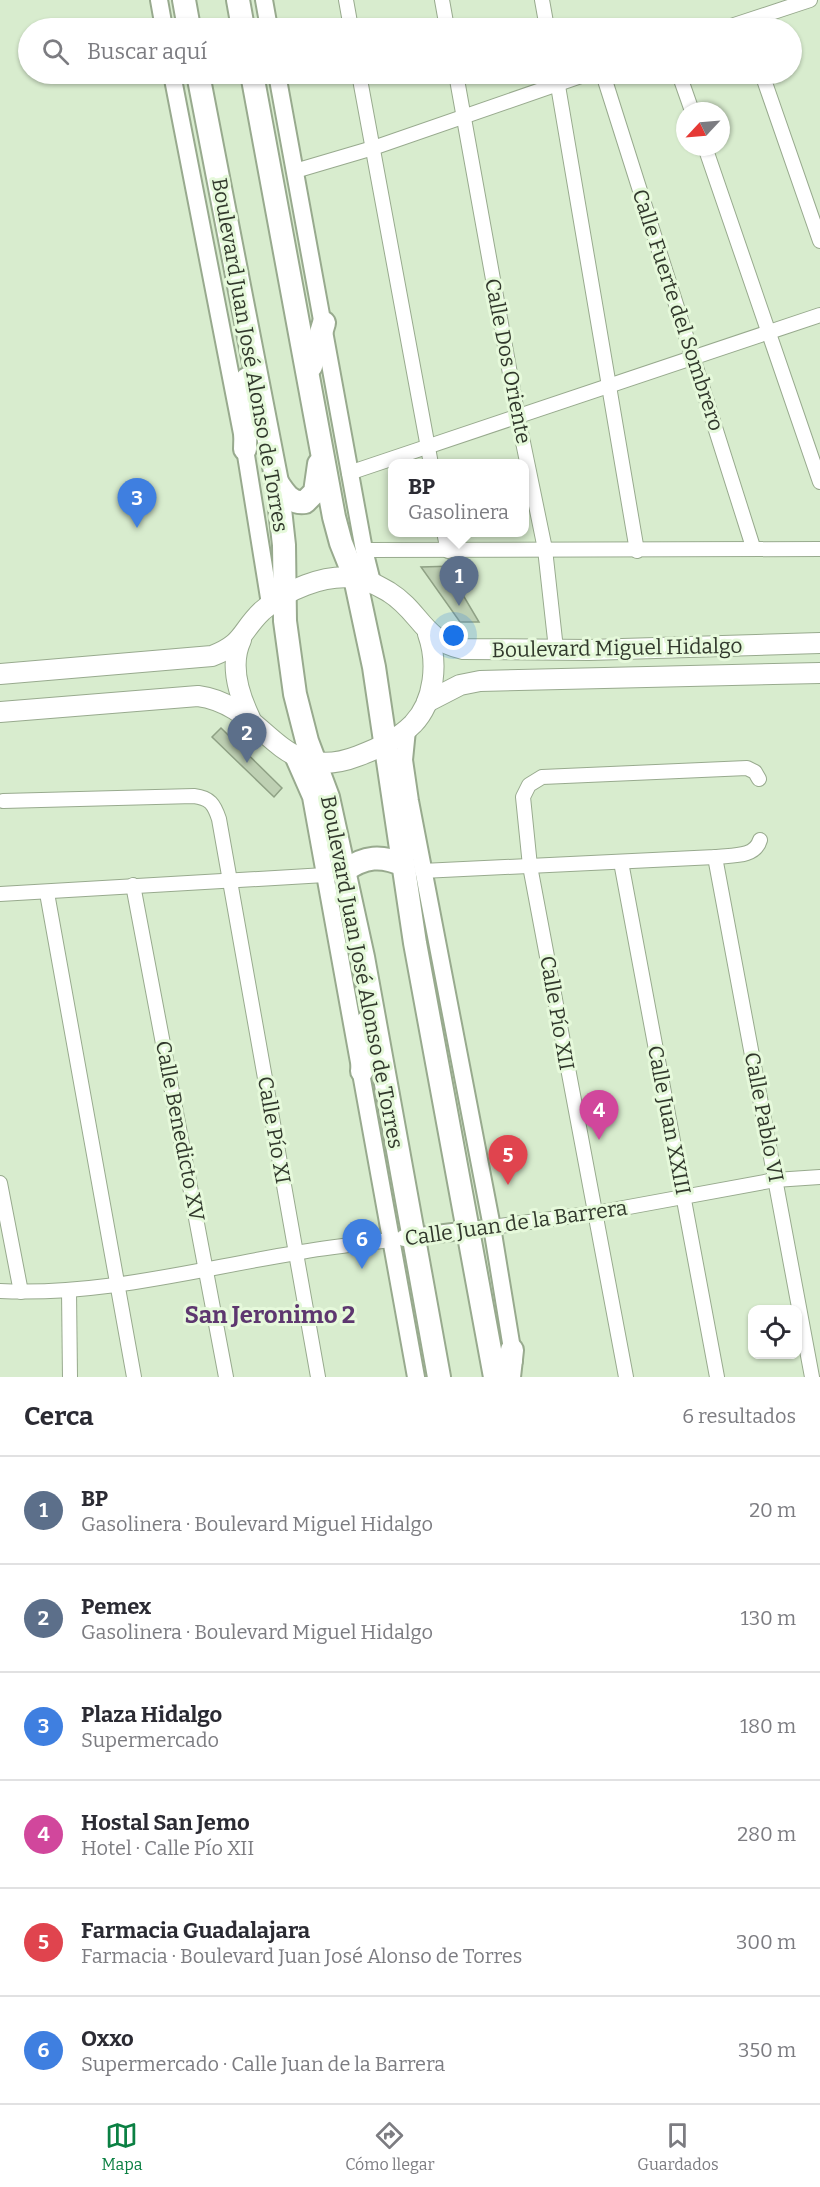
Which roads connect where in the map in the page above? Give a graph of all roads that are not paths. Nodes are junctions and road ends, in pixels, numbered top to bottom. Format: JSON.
{"nodes":[{"id":1,"x":159,"y":0,"type":"edge"},
{"id":2,"x":184,"y":0,"type":"edge"},
{"id":3,"x":238,"y":0,"type":"edge"},
{"id":4,"x":264,"y":0,"type":"edge"},
{"id":5,"x":346,"y":0,"type":"edge"},
{"id":6,"x":442,"y":0,"type":"edge"},
{"id":7,"x":542,"y":0,"type":"edge"},
{"id":8,"x":810,"y":0,"type":"edge"},
{"id":9,"x":162,"y":18,"type":"edge"},
{"id":10,"x":187,"y":18,"type":"edge"},
{"id":11,"x":241,"y":18,"type":"edge"},
{"id":12,"x":267,"y":18,"type":"edge"},
{"id":13,"x":349,"y":18,"type":"edge"},
{"id":14,"x":445,"y":18,"type":"edge"},
{"id":15,"x":545,"y":18,"type":"edge"},
{"id":16,"x":763,"y":18,"type":"edge"},
{"id":17,"x":174,"y":84,"type":"edge"},
{"id":18,"x":200,"y":84,"type":"edge"},
{"id":19,"x":254,"y":84,"type":"edge"},
{"id":20,"x":280,"y":84,"type":"edge"},
{"id":21,"x":361,"y":84,"type":"edge"},
{"id":22,"x":458,"y":84,"type":"edge"},
{"id":23,"x":542,"y":84,"type":"edge"},
{"id":24,"x":557,"y":84,"type":"edge"},
{"id":25,"x":606,"y":84,"type":"edge"},
{"id":26,"x":683,"y":84,"type":"edge"},
{"id":27,"x":765,"y":84,"type":"edge"},
{"id":28,"x":689,"y":102,"type":"edge"},
{"id":29,"x":464,"y":117,"type":"junction"},
{"id":30,"x":372,"y":148,"type":"junction"},
{"id":31,"x":708,"y":156,"type":"edge"},
{"id":32,"x":295,"y":171,"type":"junction"},
{"id":33,"x":820,"y":241,"type":"edge"},
{"id":34,"x":820,"y":315,"type":"edge"},
{"id":35,"x":324,"y":323,"type":"junction"},
{"id":36,"x":770,"y":331,"type":"junction"},
{"id":37,"x":247,"y":335,"type":"junction"},
{"id":38,"x":695,"y":359,"type":"junction"},
{"id":39,"x":309,"y":376,"type":"junction"},
{"id":40,"x":611,"y":386,"type":"junction"},
{"id":41,"x":518,"y":418,"type":"junction"},
{"id":42,"x":321,"y":447,"type":"junction"},
{"id":43,"x":245,"y":449,"type":"junction"},
{"id":44,"x":428,"y":449,"type":"junction"},
{"id":45,"x":395,"y":459,"type":"edge"},
{"id":46,"x":430,"y":459,"type":"edge"},
{"id":47,"x":526,"y":459,"type":"edge"},
{"id":48,"x":388,"y":461,"type":"edge"},
{"id":49,"x":529,"y":471,"type":"edge"},
{"id":50,"x":349,"y":473,"type":"junction"},
{"id":51,"x":277,"y":482,"type":"junction"},
{"id":52,"x":820,"y":482,"type":"edge"},
{"id":53,"x":445,"y":537,"type":"edge"},
{"id":54,"x":753,"y":547,"type":"junction"},
{"id":55,"x":545,"y":549,"type":"junction"},
{"id":56,"x":820,"y":549,"type":"edge"},
{"id":57,"x":364,"y":550,"type":"junction"},
{"id":58,"x":448,"y":551,"type":"junction"},
{"id":59,"x":637,"y":551,"type":"junction"},
{"id":60,"x":364,"y":580,"type":"junction"},
{"id":61,"x":278,"y":600,"type":"junction"},
{"id":62,"x":428,"y":634,"type":"junction"},
{"id":63,"x":241,"y":640,"type":"junction"},
{"id":64,"x":820,"y":643,"type":"edge"},
{"id":65,"x":556,"y":649,"type":"junction"},
{"id":66,"x":820,"y":673,"type":"edge"},
{"id":67,"x":0,"y":674,"type":"edge"},
{"id":68,"x":427,"y":702,"type":"junction"},
{"id":69,"x":0,"y":712,"type":"edge"},
{"id":70,"x":250,"y":718,"type":"junction"},
{"id":71,"x":407,"y":730,"type":"junction"},
{"id":72,"x":385,"y":745,"type":"junction"},
{"id":73,"x":293,"y":756,"type":"junction"},
{"id":74,"x":317,"y":764,"type":"junction"},
{"id":75,"x":759,"y":779,"type":"dead end"},
{"id":76,"x":3,"y":801,"type":"dead end"},
{"id":77,"x":410,"y":801,"type":"joint"},
{"id":78,"x":760,"y":840,"type":"dead end"},
{"id":79,"x":715,"y":857,"type":"junction"},
{"id":80,"x":621,"y":862,"type":"junction"},
{"id":81,"x":530,"y":866,"type":"junction"},
{"id":82,"x":413,"y":868,"type":"junction"},
{"id":83,"x":334,"y":873,"type":"junction"},
{"id":84,"x":228,"y":882,"type":"junction"},
{"id":85,"x":133,"y":885,"type":"junction"},
{"id":86,"x":46,"y":893,"type":"junction"},
{"id":87,"x":0,"y":894,"type":"edge"},
{"id":88,"x":369,"y":994,"type":"junction"},
{"id":89,"x":362,"y":1071,"type":"junction"},
{"id":90,"x":820,"y":1177,"type":"edge"},
{"id":91,"x":776,"y":1180,"type":"junction"},
{"id":92,"x":0,"y":1183,"type":"edge"},
{"id":93,"x":683,"y":1198,"type":"junction"},
{"id":94,"x":596,"y":1213,"type":"junction"},
{"id":95,"x":492,"y":1227,"type":"junction"},
{"id":96,"x":467,"y":1230,"type":"junction"},
{"id":97,"x":402,"y":1238,"type":"junction"},
{"id":98,"x":296,"y":1253,"type":"junction"},
{"id":99,"x":207,"y":1270,"type":"junction"},
{"id":100,"x":116,"y":1284,"type":"junction"},
{"id":101,"x":0,"y":1291,"type":"edge"},
{"id":102,"x":69,"y":1291,"type":"junction"},
{"id":103,"x":21,"y":1292,"type":"junction"},
{"id":104,"x":512,"y":1350,"type":"junction"},
{"id":105,"x":70,"y":1377,"type":"edge"},
{"id":106,"x":134,"y":1377,"type":"edge"},
{"id":107,"x":226,"y":1377,"type":"edge"},
{"id":108,"x":318,"y":1377,"type":"edge"},
{"id":109,"x":416,"y":1377,"type":"edge"},
{"id":110,"x":439,"y":1377,"type":"edge"},
{"id":111,"x":495,"y":1377,"type":"edge"},
{"id":112,"x":509,"y":1377,"type":"edge"},
{"id":113,"x":517,"y":1377,"type":"edge"},
{"id":114,"x":626,"y":1377,"type":"edge"},
{"id":115,"x":717,"y":1377,"type":"edge"},
{"id":116,"x":812,"y":1377,"type":"edge"}],
"edges":[{"from":1,"to":9,"type":"street"},
{"from":2,"to":10,"type":"main road"},
{"from":3,"to":11,"type":"main road"},
{"from":4,"to":12,"type":"street"},
{"from":5,"to":13,"type":"street"},
{"from":6,"to":14,"type":"street"},
{"from":7,"to":15,"type":"street"},
{"from":8,"to":16,"type":"street"},
{"from":17,"to":43,"type":"street"},
{"from":18,"to":37,"type":"main road","name":"Boulevard Juan José Alonso de Torres"},
{"from":19,"to":39,"type":"main road"},
{"from":20,"to":32,"type":"street"},
{"from":21,"to":30,"type":"street"},
{"from":22,"to":29,"type":"street","name":"Calle Dos Oriente"},
{"from":23,"to":29,"type":"street"},
{"from":24,"to":40,"type":"street"},
{"from":25,"to":38,"type":"street","name":"Calle Fuerte del Sombrero"},
{"from":26,"to":28,"type":"street"},
{"from":27,"to":33,"type":"street"},
{"from":29,"to":30,"type":"street"},
{"from":29,"to":41,"type":"street","name":"Calle Dos Oriente"},
{"from":30,"to":32,"type":"street"},
{"from":30,"to":44,"type":"street"},
{"from":31,"to":36,"type":"street"},
{"from":32,"to":35,"type":"street"},
{"from":34,"to":36,"type":"street"},
{"from":35,"to":39,"type":"main road"},
{"from":35,"to":50,"type":"street"},
{"from":36,"to":38,"type":"street"},
{"from":36,"to":52,"type":"street"},
{"from":37,"to":43,"type":"main road"},
{"from":37,"to":51,"type":"main road","name":"Boulevard Juan José Alonso de Torres"},
{"from":38,"to":40,"type":"street"},
{"from":38,"to":54,"type":"street","name":"Calle Fuerte del Sombrero"},
{"from":39,"to":42,"type":"main road"},
{"from":40,"to":41,"type":"street"},
{"from":40,"to":59,"type":"street"},
{"from":41,"to":44,"type":"street"},
{"from":41,"to":47,"type":"street","name":"Calle Dos Oriente"},
{"from":42,"to":51,"type":"main road"},
{"from":42,"to":60,"type":"main road"},
{"from":43,"to":61,"type":"street"},
{"from":44,"to":45,"type":"street"},
{"from":44,"to":46,"type":"street"},
{"from":48,"to":50,"type":"street"},
{"from":49,"to":55,"type":"street","name":"Calle Dos Oriente"},
{"from":50,"to":57,"type":"street"},
{"from":51,"to":61,"type":"main road","name":"Boulevard Juan José Alonso de Torres"},
{"from":53,"to":58,"type":"street"},
{"from":54,"to":56,"type":"street"},
{"from":54,"to":59,"type":"street"},
{"from":55,"to":58,"type":"street"},
{"from":55,"to":59,"type":"street"},
{"from":55,"to":65,"type":"street","name":"Calle Dos Oriente"},
{"from":57,"to":58,"type":"street"},
{"from":57,"to":60,"type":"street"},
{"from":60,"to":61,"type":"main road"},
{"from":60,"to":62,"type":"main road","name":"Boulevard Miguel Hidalgo"},
{"from":60,"to":72,"type":"main road"},
{"from":61,"to":63,"type":"main road"},
{"from":61,"to":74,"type":"main road","name":"Boulevard Juan José Alonso de Torres"},
{"from":62,"to":65,"type":"main road","name":"Boulevard Miguel Hidalgo"},
{"from":62,"to":68,"type":"main road"},
{"from":63,"to":67,"type":"main road"},
{"from":63,"to":70,"type":"main road"},
{"from":64,"to":65,"type":"main road","name":"Boulevard Miguel Hidalgo"},
{"from":66,"to":68,"type":"main road","name":"Boulevard Miguel Hidalgo"},
{"from":68,"to":71,"type":"main road","name":"Boulevard Miguel Hidalgo"},
{"from":69,"to":70,"type":"main road","name":"Boulevard Miguel Hidalgo"},
{"from":70,"to":73,"type":"main road","name":"Boulevard Miguel Hidalgo"},
{"from":71,"to":72,"type":"main road","name":"Boulevard Miguel Hidalgo"},
{"from":71,"to":77,"type":"street"},
{"from":72,"to":74,"type":"main road","name":"Boulevard Miguel Hidalgo"},
{"from":72,"to":82,"type":"main road"},
{"from":73,"to":74,"type":"main road","name":"Boulevard Miguel Hidalgo"},
{"from":73,"to":83,"type":"street","name":"Boulevard Juan José Alonso de Torres"},
{"from":74,"to":83,"type":"main road","name":"Boulevard Juan José Alonso de Torres"},
{"from":75,"to":81,"type":"street","name":"Calle Pío XII"},
{"from":76,"to":84,"type":"street","name":"Calle Pío XI"},
{"from":77,"to":82,"type":"main road"},
{"from":78,"to":79,"type":"street"},
{"from":79,"to":80,"type":"street"},
{"from":79,"to":91,"type":"street","name":"Calle Pablo VI"},
{"from":80,"to":81,"type":"street"},
{"from":80,"to":93,"type":"street","name":"Calle Juan XXIII"},
{"from":81,"to":82,"type":"street"},
{"from":81,"to":94,"type":"street","name":"Calle Pío XII"},
{"from":82,"to":83,"type":"main road"},
{"from":82,"to":95,"type":"street"},
{"from":82,"to":96,"type":"main road"},
{"from":83,"to":84,"type":"street"},
{"from":83,"to":88,"type":"main road","name":"Boulevard Juan José Alonso de Torres"},
{"from":83,"to":89,"type":"street","name":"Boulevard Juan José Alonso de Torres"},
{"from":84,"to":85,"type":"street"},
{"from":84,"to":98,"type":"street","name":"Calle Pío XI"},
{"from":85,"to":86,"type":"street"},
{"from":85,"to":99,"type":"street","name":"Calle Benedicto XV"},
{"from":86,"to":87,"type":"street"},
{"from":86,"to":100,"type":"street"},
{"from":88,"to":89,"type":"main road"},
{"from":88,"to":97,"type":"main road","name":"Boulevard Juan José Alonso de Torres"},
{"from":89,"to":97,"type":"street","name":"Boulevard Juan José Alonso de Torres"},
{"from":90,"to":91,"type":"street","name":"Calle Juan de la Barrera"},
{"from":91,"to":93,"type":"street","name":"Calle Juan de la Barrera"},
{"from":91,"to":116,"type":"street","name":"Calle Pablo VI"},
{"from":92,"to":103,"type":"street"},
{"from":93,"to":94,"type":"street","name":"Calle Juan de la Barrera"},
{"from":93,"to":115,"type":"street","name":"Calle Juan XXIII"},
{"from":94,"to":95,"type":"street","name":"Calle Juan de la Barrera"},
{"from":94,"to":114,"type":"street","name":"Calle Pío XII"},
{"from":95,"to":96,"type":"street","name":"Calle Juan de la Barrera"},
{"from":95,"to":104,"type":"street"},
{"from":96,"to":97,"type":"street","name":"Calle Juan de la Barrera"},
{"from":96,"to":111,"type":"main road"},
{"from":97,"to":98,"type":"street","name":"Calle Juan de la Barrera"},
{"from":97,"to":109,"type":"street","name":"Boulevard Juan José Alonso de Torres"},
{"from":97,"to":110,"type":"main road","name":"Boulevard Juan José Alonso de Torres"},
{"from":98,"to":99,"type":"street","name":"Calle Juan de la Barrera"},
{"from":98,"to":108,"type":"street","name":"Calle Pío XI"},
{"from":99,"to":100,"type":"street","name":"Calle Juan de la Barrera"},
{"from":99,"to":107,"type":"street","name":"Calle Benedicto XV"},
{"from":100,"to":102,"type":"street","name":"Calle Juan de la Barrera"},
{"from":100,"to":106,"type":"street"},
{"from":101,"to":103,"type":"street","name":"Calle Juan de la Barrera"},
{"from":102,"to":103,"type":"street","name":"Calle Juan de la Barrera"},
{"from":102,"to":105,"type":"street"},
{"from":104,"to":112,"type":"main road"},
{"from":104,"to":113,"type":"street"}]}
